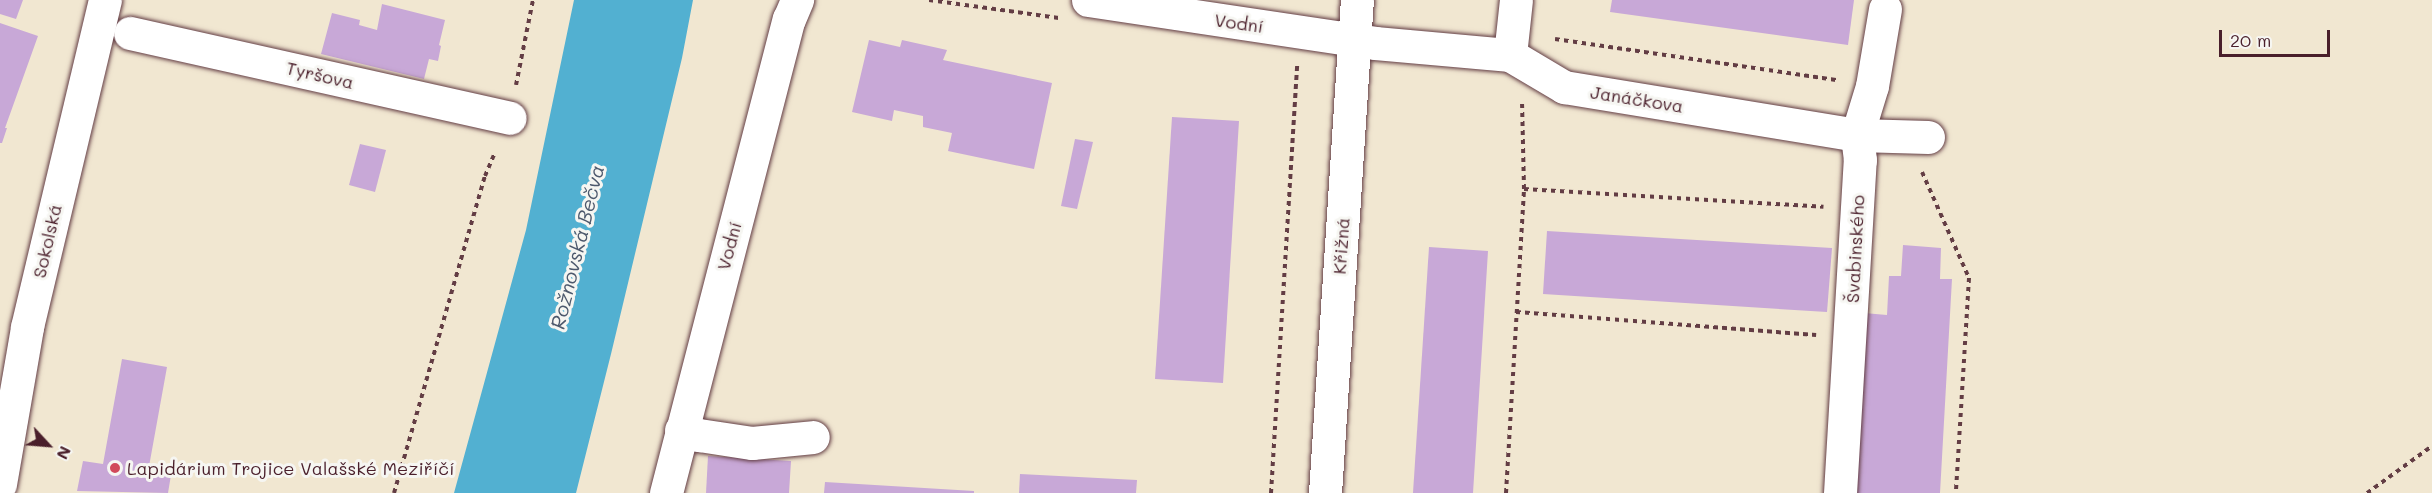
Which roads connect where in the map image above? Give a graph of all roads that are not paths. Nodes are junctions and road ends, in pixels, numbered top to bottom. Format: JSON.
{"nodes":[{"id":1,"x":105,"y":0,"type":"edge"},
{"id":2,"x":797,"y":0,"type":"edge"},
{"id":3,"x":1357,"y":0,"type":"edge"},
{"id":4,"x":1516,"y":0,"type":"edge"},
{"id":5,"x":1076,"y":9,"type":"edge"},
{"id":6,"x":1885,"y":9,"type":"dead end"},
{"id":7,"x":130,"y":33,"type":"dead end"},
{"id":8,"x":1354,"y":40,"type":"junction"},
{"id":9,"x":1515,"y":50,"type":"junction"},
{"id":10,"x":510,"y":118,"type":"road end"},
{"id":11,"x":1857,"y":135,"type":"junction"},
{"id":12,"x":1923,"y":151,"type":"road end"},
{"id":13,"x":681,"y":430,"type":"junction"},
{"id":14,"x":813,"y":437,"type":"dead end"},
{"id":15,"x":0,"y":484,"type":"edge"},
{"id":16,"x":666,"y":493,"type":"edge"},
{"id":17,"x":1325,"y":493,"type":"edge"},
{"id":18,"x":1840,"y":493,"type":"edge"}],
"edges":[{"from":1,"to":15,"type":"street","name":"Sokolská"},
{"from":2,"to":13,"type":"street","name":"Vodní"},
{"from":3,"to":8,"type":"street","name":"Křižná"},
{"from":4,"to":9,"type":"street"},
{"from":5,"to":8,"type":"street","name":"Vodní"},
{"from":6,"to":11,"type":"street","name":"Švabinského"},
{"from":7,"to":10,"type":"street","name":"Tyršova"},
{"from":8,"to":9,"type":"street","name":"Janáčkova"},
{"from":8,"to":17,"type":"street","name":"Křižná"},
{"from":9,"to":11,"type":"street","name":"Janáčkova"},
{"from":11,"to":12,"type":"street","name":"Janáčkova"},
{"from":11,"to":18,"type":"street","name":"Švabinského"},
{"from":13,"to":14,"type":"street"},
{"from":13,"to":16,"type":"street","name":"Vodní"}]}
